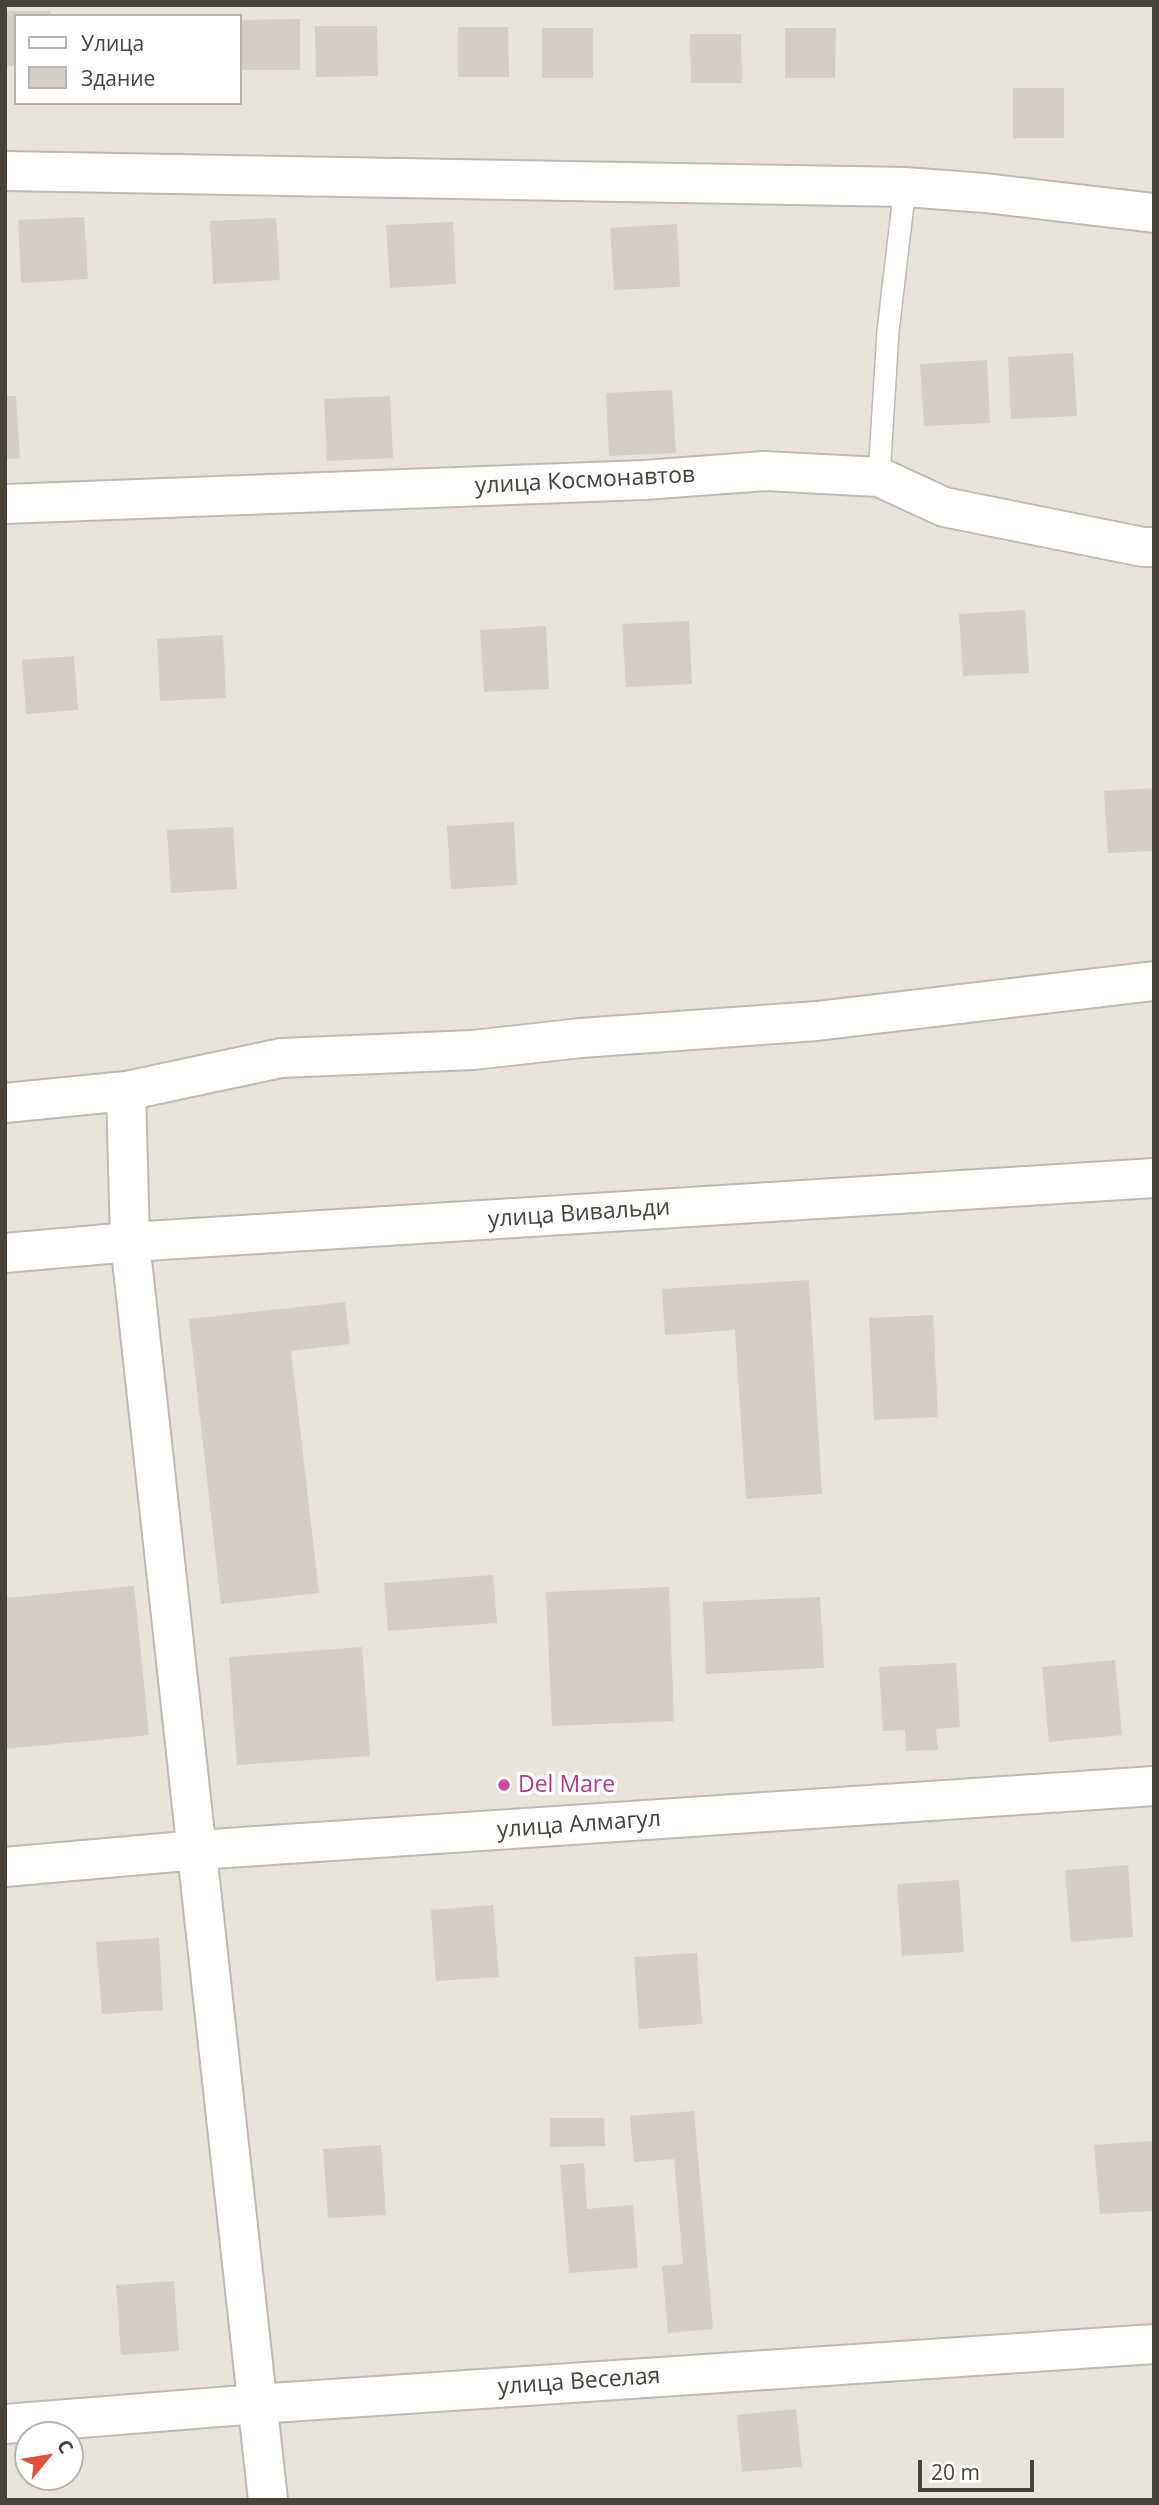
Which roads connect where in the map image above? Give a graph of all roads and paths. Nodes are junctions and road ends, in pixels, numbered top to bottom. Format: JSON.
{"nodes":[{"id":1,"x":5,"y":170,"type":"edge"},
{"id":2,"x":905,"y":187,"type":"junction"},
{"id":3,"x":1154,"y":213,"type":"edge"},
{"id":4,"x":879,"y":477,"type":"junction"},
{"id":5,"x":5,"y":504,"type":"edge"},
{"id":6,"x":1154,"y":547,"type":"edge"},
{"id":7,"x":1154,"y":981,"type":"edge"},
{"id":8,"x":126,"y":1091,"type":"junction"},
{"id":9,"x":5,"y":1103,"type":"edge"},
{"id":10,"x":1154,"y":1178,"type":"edge"},
{"id":11,"x":130,"y":1242,"type":"junction"},
{"id":12,"x":5,"y":1253,"type":"edge"},
{"id":13,"x":1154,"y":1786,"type":"edge"},
{"id":14,"x":197,"y":1850,"type":"junction"},
{"id":15,"x":5,"y":1867,"type":"edge"},
{"id":16,"x":1154,"y":2344,"type":"edge"},
{"id":17,"x":257,"y":2404,"type":"junction"},
{"id":18,"x":5,"y":2424,"type":"edge"},
{"id":19,"x":268,"y":2500,"type":"edge"}],
"edges":[{"from":1,"to":2,"type":"street"},
{"from":2,"to":3,"type":"street"},
{"from":2,"to":4,"type":"lane"},
{"from":4,"to":5,"type":"street","name":"улица Космонавтов"},
{"from":4,"to":6,"type":"street","name":"улица Космонавтов"},
{"from":7,"to":8,"type":"street"},
{"from":8,"to":9,"type":"street"},
{"from":8,"to":11,"type":"street"},
{"from":10,"to":11,"type":"street","name":"улица Вивальди"},
{"from":11,"to":12,"type":"street","name":"улица Вивальди"},
{"from":11,"to":14,"type":"street"},
{"from":13,"to":14,"type":"street","name":"улица Алмагул"},
{"from":14,"to":15,"type":"street","name":"улица Алмагул"},
{"from":14,"to":17,"type":"street"},
{"from":16,"to":17,"type":"street","name":"улица Веселая"},
{"from":17,"to":18,"type":"street","name":"улица Веселая"},
{"from":17,"to":19,"type":"street"}]}
